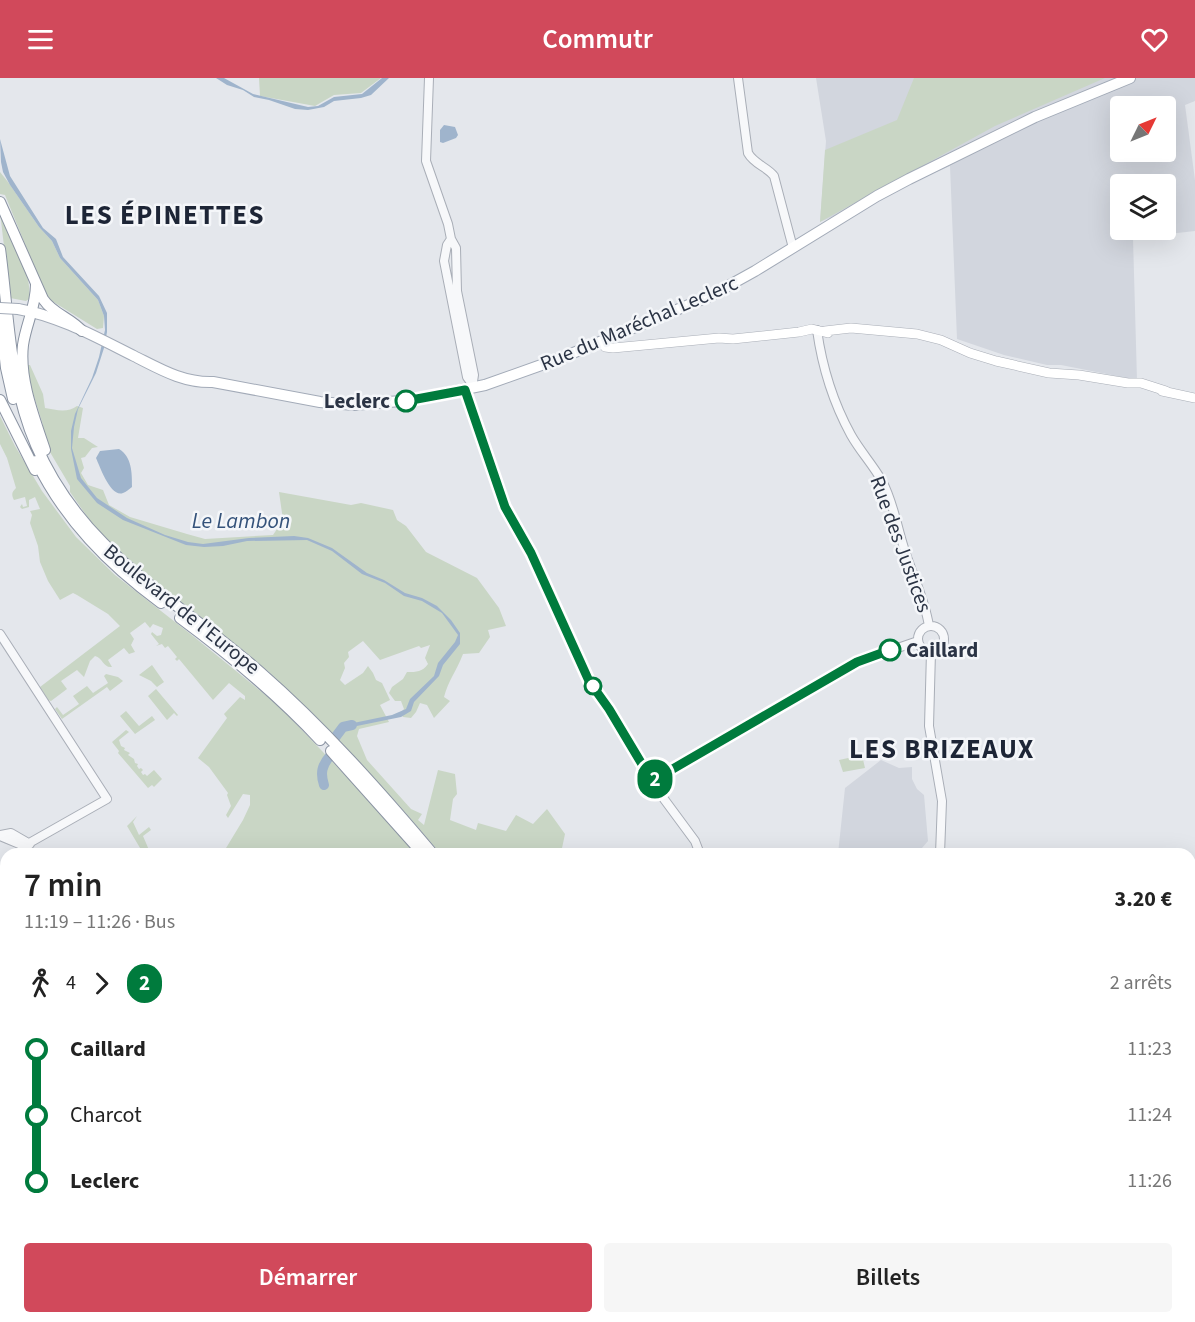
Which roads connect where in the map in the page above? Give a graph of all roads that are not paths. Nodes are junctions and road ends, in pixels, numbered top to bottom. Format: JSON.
{"nodes":[{"id":1,"x":429,"y":78,"type":"edge"},
{"id":2,"x":738,"y":78,"type":"edge"},
{"id":3,"x":1130,"y":78,"type":"edge"},
{"id":4,"x":0,"y":202,"type":"edge"},
{"id":5,"x":793,"y":248,"type":"junction"},
{"id":6,"x":0,"y":249,"type":"edge"},
{"id":7,"x":36,"y":285,"type":"junction"},
{"id":8,"x":0,"y":308,"type":"edge"},
{"id":9,"x":32,"y":312,"type":"junction"},
{"id":10,"x":0,"y":313,"type":"edge"},
{"id":11,"x":82,"y":331,"type":"junction"},
{"id":12,"x":821,"y":331,"type":"junction"},
{"id":13,"x":617,"y":336,"type":"junction"},
{"id":14,"x":601,"y":342,"type":"junction"},
{"id":15,"x":627,"y":346,"type":"junction"},
{"id":16,"x":470,"y":387,"type":"junction"},
{"id":17,"x":1195,"y":398,"type":"edge"},
{"id":18,"x":0,"y":400,"type":"edge"},
{"id":19,"x":86,"y":537,"type":"junction"},
{"id":20,"x":114,"y":555,"type":"junction"},
{"id":21,"x":929,"y":626,"type":"junction"},
{"id":22,"x":0,"y":634,"type":"edge"},
{"id":23,"x":918,"y":641,"type":"junction"},
{"id":24,"x":931,"y":652,"type":"junction"},
{"id":25,"x":652,"y":781,"type":"junction"},
{"id":26,"x":0,"y":836,"type":"edge"},
{"id":27,"x":418,"y":848,"type":"edge"},
{"id":28,"x":427,"y":848,"type":"edge"},
{"id":29,"x":698,"y":848,"type":"edge"},
{"id":30,"x":940,"y":848,"type":"edge"}],
"edges":[{"from":1,"to":16,"type":"street"},
{"from":2,"to":5,"type":"street"},
{"from":3,"to":5,"type":"main road","name":"Rue du Maréchal Leclerc"},
{"from":4,"to":7,"type":"main road"},
{"from":5,"to":13,"type":"main road","name":"Rue du Maréchal Leclerc"},
{"from":6,"to":20,"type":"main road","name":"Boulevard de l'Europe"},
{"from":7,"to":9,"type":"main road"},
{"from":7,"to":11,"type":"main road"},
{"from":8,"to":9,"type":"main road","name":"Rue du Maréchal Leclerc","bridge":true},
{"from":9,"to":11,"type":"main road","name":"Rue du Maréchal Leclerc"},
{"from":9,"to":20,"type":"main road"},
{"from":10,"to":19,"type":"main road","name":"Boulevard de l'Europe"},
{"from":11,"to":16,"type":"main road","name":"Rue du Maréchal Leclerc"},
{"from":12,"to":15,"type":"main road"},
{"from":12,"to":17,"type":"main road"},
{"from":12,"to":21,"type":"street","name":"Rue des Justices"},
{"from":13,"to":14,"type":"main road","name":"Rue du Maréchal Leclerc"},
{"from":13,"to":15,"type":"main road"},
{"from":14,"to":15,"type":"main road"},
{"from":14,"to":16,"type":"main road","name":"Rue du Maréchal Leclerc"},
{"from":16,"to":25,"type":"street"},
{"from":18,"to":19,"type":"main road"},
{"from":19,"to":27,"type":"main road","name":"Boulevard de l'Europe"},
{"from":20,"to":28,"type":"main road","name":"Boulevard de l'Europe"},
{"from":21,"to":23,"type":"street"},
{"from":21,"to":24,"type":"street"},
{"from":22,"to":26,"type":"street"},
{"from":23,"to":24,"type":"street"},
{"from":23,"to":25,"type":"street"},
{"from":24,"to":30,"type":"street"},
{"from":25,"to":29,"type":"street"}]}
